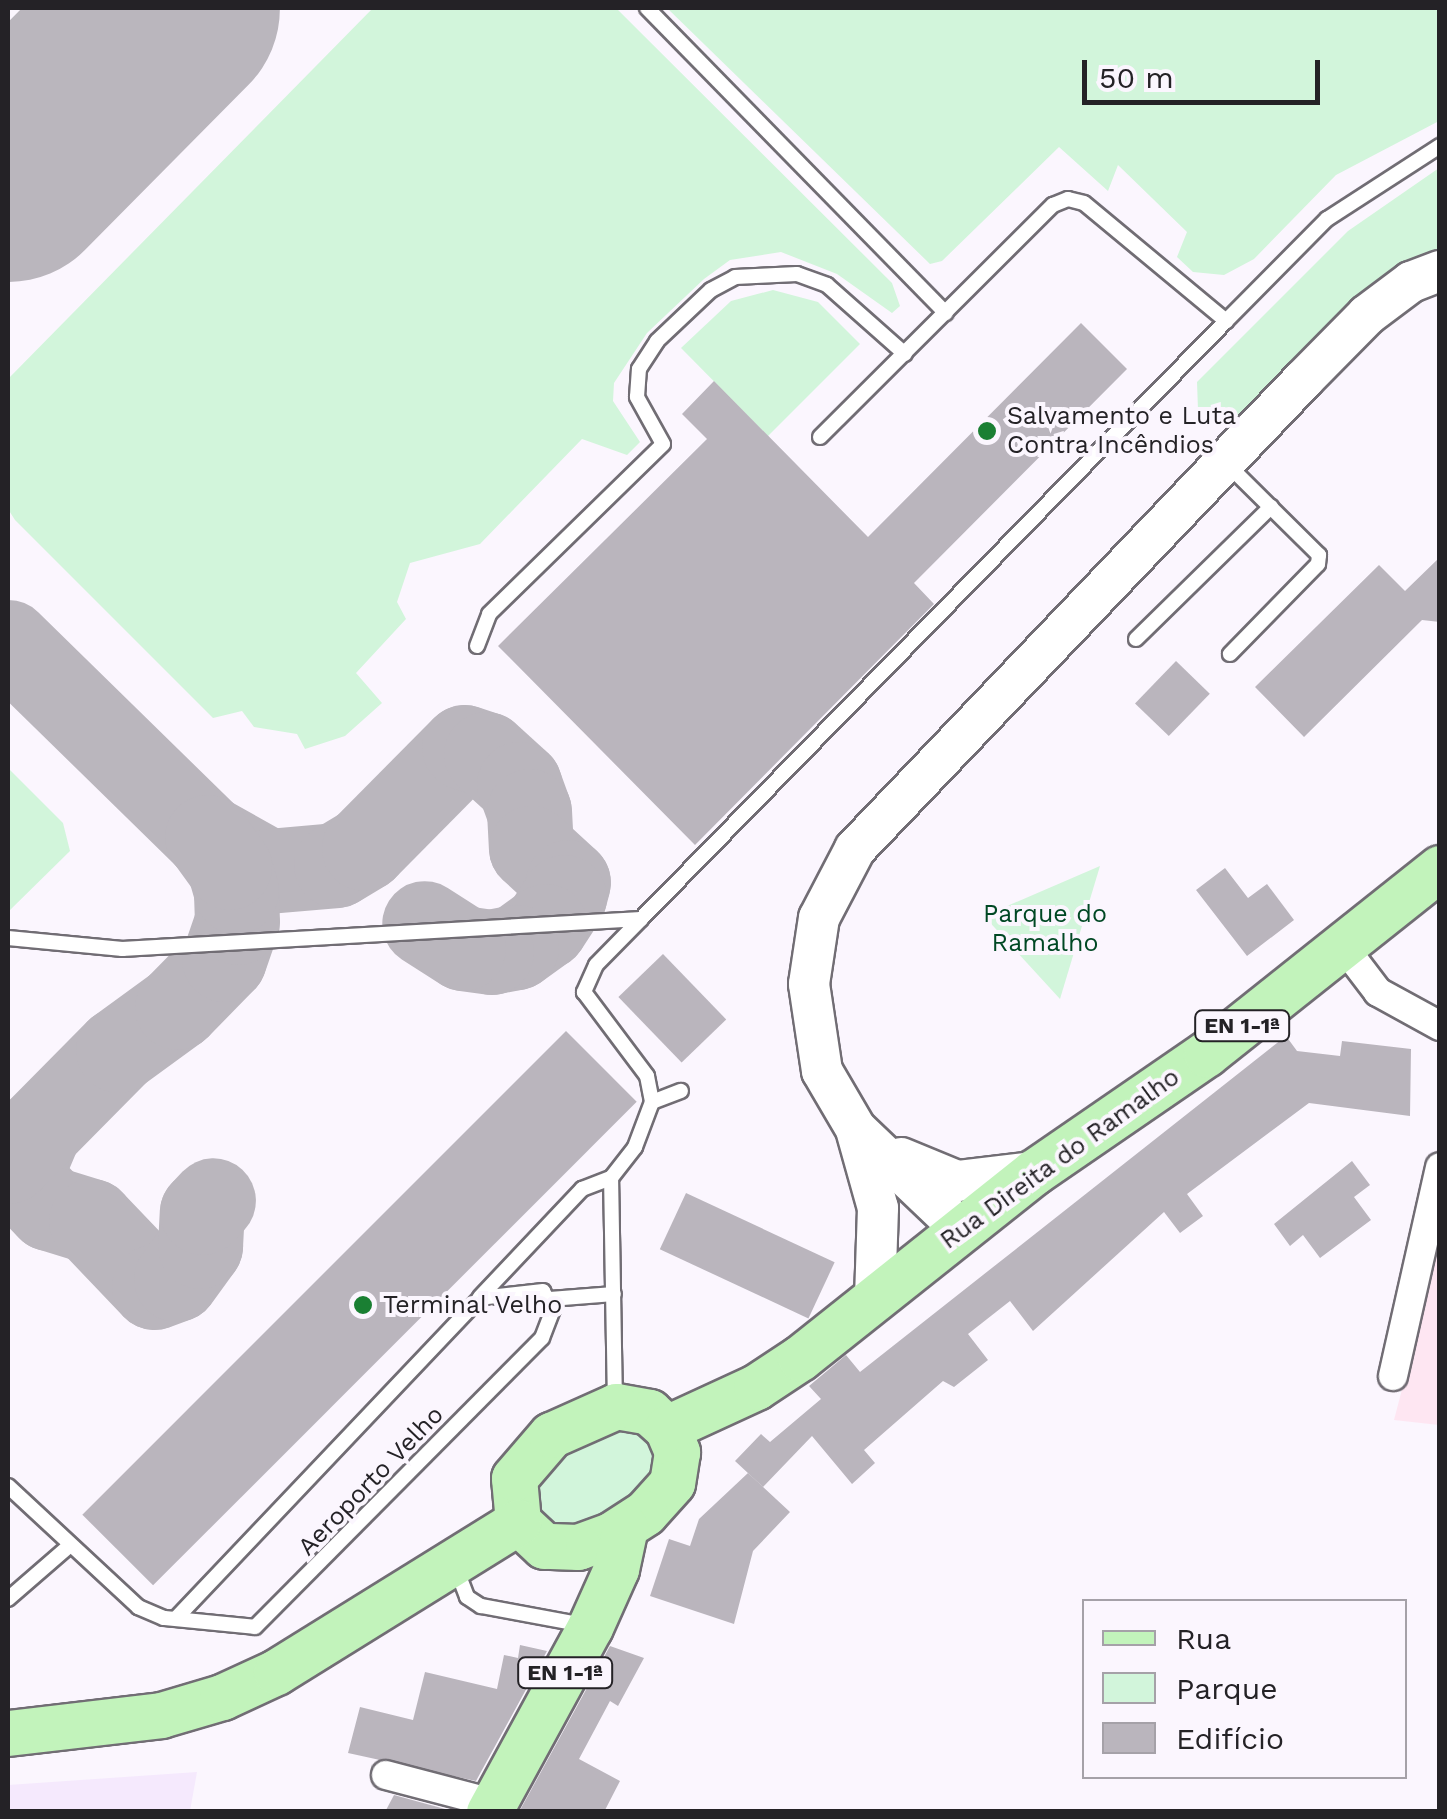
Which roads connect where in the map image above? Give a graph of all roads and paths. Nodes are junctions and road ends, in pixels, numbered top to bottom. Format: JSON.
{"nodes":[{"id":1,"x":647,"y":8,"type":"edge"},
{"id":2,"x":1440,"y":146,"type":"edge"},
{"id":3,"x":1440,"y":271,"type":"edge"},
{"id":4,"x":946,"y":313,"type":"junction"},
{"id":5,"x":1226,"y":321,"type":"junction"},
{"id":6,"x":905,"y":354,"type":"junction"},
{"id":7,"x":820,"y":437,"type":"dead end"},
{"id":8,"x":1226,"y":462,"type":"junction"},
{"id":9,"x":1270,"y":507,"type":"junction"},
{"id":10,"x":1136,"y":638,"type":"dead end"},
{"id":11,"x":477,"y":646,"type":"dead end"},
{"id":12,"x":1230,"y":654,"type":"dead end"},
{"id":13,"x":1440,"y":868,"type":"edge"},
{"id":14,"x":641,"y":919,"type":"junction"},
{"id":15,"x":8,"y":938,"type":"edge"},
{"id":16,"x":1343,"y":946,"type":"junction"},
{"id":17,"x":1440,"y":1026,"type":"edge"},
{"id":18,"x":680,"y":1091,"type":"dead end"},
{"id":19,"x":652,"y":1102,"type":"junction"},
{"id":20,"x":856,"y":1129,"type":"junction"},
{"id":21,"x":1440,"y":1167,"type":"edge"},
{"id":22,"x":1034,"y":1172,"type":"junction"},
{"id":23,"x":611,"y":1178,"type":"junction"},
{"id":24,"x":962,"y":1230,"type":"junction"},
{"id":25,"x":614,"y":1294,"type":"junction"},
{"id":26,"x":480,"y":1298,"type":"junction"},
{"id":27,"x":875,"y":1298,"type":"junction"},
{"id":28,"x":550,"y":1299,"type":"junction"},
{"id":29,"x":1392,"y":1376,"type":"dead end"},
{"id":30,"x":616,"y":1406,"type":"junction"},
{"id":31,"x":667,"y":1428,"type":"junction"},
{"id":32,"x":8,"y":1486,"type":"edge"},
{"id":33,"x":518,"y":1522,"type":"junction"},
{"id":34,"x":625,"y":1527,"type":"junction"},
{"id":35,"x":68,"y":1547,"type":"junction"},
{"id":36,"x":453,"y":1560,"type":"junction"},
{"id":37,"x":8,"y":1599,"type":"edge"},
{"id":38,"x":177,"y":1617,"type":"junction"},
{"id":39,"x":590,"y":1627,"type":"junction"},
{"id":40,"x":8,"y":1734,"type":"edge"},
{"id":41,"x":386,"y":1775,"type":"dead end"},
{"id":42,"x":491,"y":1808,"type":"edge"}],
"edges":[{"from":1,"to":4,"type":"lane"},
{"from":2,"to":5,"type":"lane"},
{"from":3,"to":8,"type":"street"},
{"from":4,"to":5,"type":"lane"},
{"from":4,"to":6,"type":"lane"},
{"from":5,"to":14,"type":"lane"},
{"from":6,"to":7,"type":"lane"},
{"from":6,"to":11,"type":"lane"},
{"from":8,"to":9,"type":"lane"},
{"from":8,"to":20,"type":"street"},
{"from":9,"to":10,"type":"lane"},
{"from":9,"to":12,"type":"lane"},
{"from":13,"to":16,"type":"main road","name":"Rua Direita do Ramalho","number":"EN 1-1ª"},
{"from":14,"to":15,"type":"lane"},
{"from":14,"to":19,"type":"lane"},
{"from":16,"to":17,"type":"street"},
{"from":16,"to":22,"type":"main road","name":"Rua Direita do Ramalho","number":"EN 1-1ª"},
{"from":18,"to":19,"type":"lane"},
{"from":19,"to":23,"type":"lane"},
{"from":20,"to":22,"type":"street"},
{"from":20,"to":24,"type":"street"},
{"from":20,"to":27,"type":"street"},
{"from":21,"to":29,"type":"street"},
{"from":22,"to":24,"type":"main road","name":"Rua Direita do Ramalho","number":"EN 1-1ª"},
{"from":23,"to":25,"type":"lane"},
{"from":23,"to":26,"type":"lane","name":"Aeroporto Velho"},
{"from":24,"to":27,"type":"main road","name":"Rua Direita do Ramalho","number":"EN 1-1ª"},
{"from":25,"to":28,"type":"lane"},
{"from":25,"to":30,"type":"lane"},
{"from":26,"to":28,"type":"lane"},
{"from":26,"to":38,"type":"lane","name":"Aeroporto Velho"},
{"from":27,"to":31,"type":"main road","name":"Rua Direita do Ramalho","number":"EN 1-1ª"},
{"from":28,"to":38,"type":"lane","name":"Aeroporto Velho"},
{"from":30,"to":31,"type":"main road"},
{"from":30,"to":33,"type":"main road"},
{"from":31,"to":34,"type":"main road"},
{"from":32,"to":35,"type":"lane","name":"Aeroporto Velho"},
{"from":33,"to":34,"type":"main road"},
{"from":33,"to":36,"type":"main road"},
{"from":34,"to":39,"type":"main road","number":"EN 1-1ª"},
{"from":35,"to":37,"type":"lane"},
{"from":35,"to":38,"type":"lane","name":"Aeroporto Velho"},
{"from":36,"to":39,"type":"lane"},
{"from":36,"to":40,"type":"main road"},
{"from":39,"to":42,"type":"main road","number":"EN 1-1ª"},
{"from":41,"to":42,"type":"street"}]}
